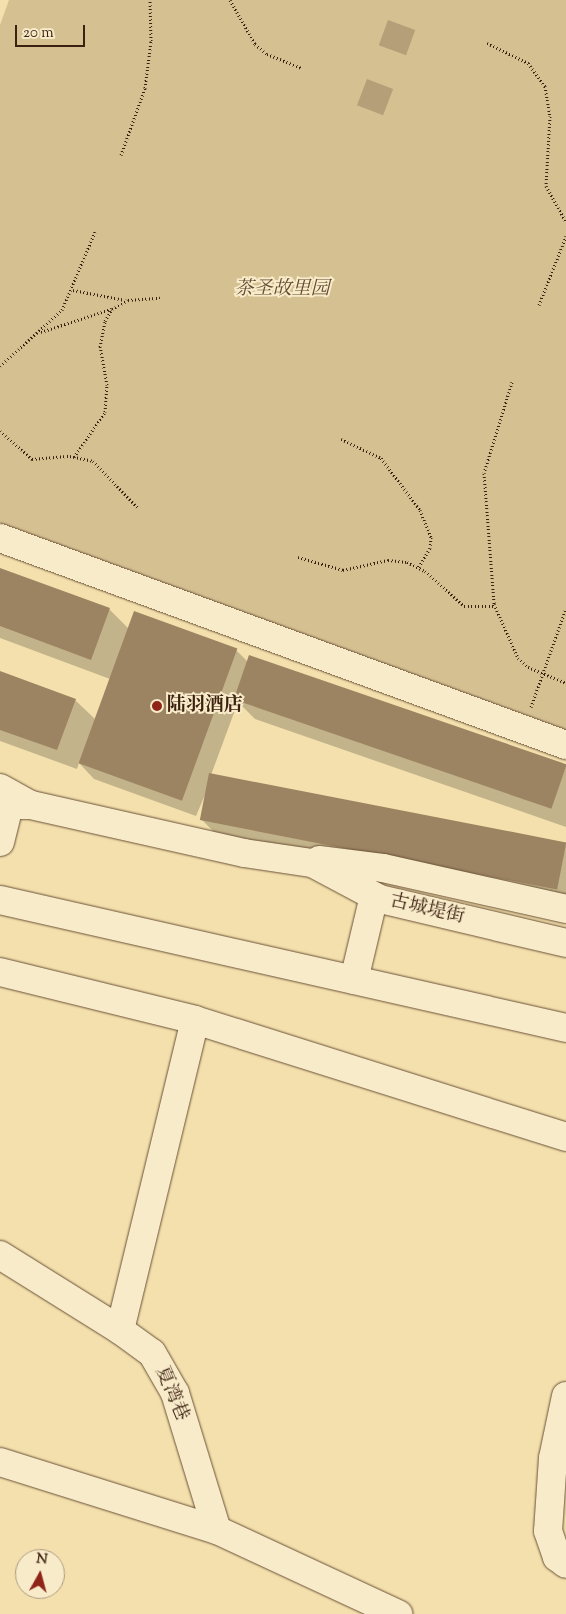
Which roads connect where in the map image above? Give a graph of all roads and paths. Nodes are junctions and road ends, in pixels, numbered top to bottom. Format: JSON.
{"nodes":[{"id":1,"x":150,"y":0,"type":"edge"},
{"id":2,"x":230,"y":0,"type":"edge"},
{"id":3,"x":487,"y":43,"type":"dead end"},
{"id":4,"x":301,"y":68,"type":"dead end"},
{"id":5,"x":121,"y":155,"type":"dead end"},
{"id":6,"x":566,"y":222,"type":"edge"},
{"id":7,"x":95,"y":232,"type":"dead end"},
{"id":8,"x":566,"y":236,"type":"edge"},
{"id":9,"x":73,"y":290,"type":"junction"},
{"id":10,"x":160,"y":298,"type":"dead end"},
{"id":11,"x":128,"y":300,"type":"junction"},
{"id":12,"x":539,"y":305,"type":"dead end"},
{"id":13,"x":112,"y":309,"type":"junction"},
{"id":14,"x":38,"y":333,"type":"junction"},
{"id":15,"x":0,"y":366,"type":"edge"},
{"id":16,"x":512,"y":382,"type":"dead end"},
{"id":17,"x":0,"y":431,"type":"edge"},
{"id":18,"x":341,"y":439,"type":"dead end"},
{"id":19,"x":74,"y":457,"type":"junction"},
{"id":20,"x":138,"y":508,"type":"dead end"},
{"id":21,"x":0,"y":538,"type":"edge"},
{"id":22,"x":298,"y":557,"type":"dead end"},
{"id":23,"x":418,"y":568,"type":"junction"},
{"id":24,"x":495,"y":606,"type":"junction"},
{"id":25,"x":566,"y":608,"type":"edge"},
{"id":26,"x":543,"y":674,"type":"junction"},
{"id":27,"x":566,"y":682,"type":"edge"},
{"id":28,"x":524,"y":729,"type":"junction"},
{"id":29,"x":566,"y":745,"type":"edge"},
{"id":30,"x":10,"y":801,"type":"edge"},
{"id":31,"x":0,"y":842,"type":"edge"},
{"id":32,"x":296,"y":860,"type":"junction"},
{"id":33,"x":374,"y":896,"type":"junction"},
{"id":34,"x":0,"y":900,"type":"edge"},
{"id":35,"x":566,"y":909,"type":"edge"},
{"id":36,"x":566,"y":943,"type":"edge"},
{"id":37,"x":0,"y":972,"type":"edge"},
{"id":38,"x":354,"y":980,"type":"junction"},
{"id":39,"x":195,"y":1020,"type":"junction"},
{"id":40,"x":566,"y":1028,"type":"edge"},
{"id":41,"x":566,"y":1137,"type":"edge"},
{"id":42,"x":0,"y":1256,"type":"edge"},
{"id":43,"x":120,"y":1330,"type":"junction"},
{"id":44,"x":566,"y":1396,"type":"edge"},
{"id":45,"x":0,"y":1462,"type":"edge"},
{"id":46,"x":217,"y":1530,"type":"junction"},
{"id":47,"x":566,"y":1564,"type":"edge"},
{"id":48,"x":398,"y":1614,"type":"edge"}],
"edges":[{"from":1,"to":5,"type":"path"},
{"from":2,"to":4,"type":"path"},
{"from":3,"to":6,"type":"path"},
{"from":7,"to":9,"type":"path"},
{"from":8,"to":12,"type":"path"},
{"from":9,"to":11,"type":"path"},
{"from":9,"to":14,"type":"path"},
{"from":10,"to":11,"type":"path"},
{"from":11,"to":13,"type":"path"},
{"from":13,"to":14,"type":"path"},
{"from":13,"to":19,"type":"path"},
{"from":14,"to":15,"type":"path"},
{"from":16,"to":24,"type":"path"},
{"from":17,"to":19,"type":"path"},
{"from":18,"to":23,"type":"path"},
{"from":19,"to":20,"type":"path"},
{"from":21,"to":28,"type":"lane"},
{"from":22,"to":23,"type":"path"},
{"from":23,"to":24,"type":"path"},
{"from":24,"to":26,"type":"path"},
{"from":25,"to":26,"type":"path"},
{"from":26,"to":27,"type":"path"},
{"from":26,"to":28,"type":"path"},
{"from":28,"to":29,"type":"lane"},
{"from":30,"to":31,"type":"lane"},
{"from":30,"to":32,"type":"lane","name":"古城堤街"},
{"from":32,"to":33,"type":"lane","name":"古城堤街"},
{"from":32,"to":35,"type":"lane","name":"古城堤街"},
{"from":33,"to":36,"type":"lane","name":"古城堤街"},
{"from":33,"to":38,"type":"lane"},
{"from":34,"to":38,"type":"lane"},
{"from":37,"to":39,"type":"lane"},
{"from":38,"to":40,"type":"lane"},
{"from":39,"to":41,"type":"lane"},
{"from":39,"to":43,"type":"lane"},
{"from":42,"to":43,"type":"lane","name":"夏湾巷"},
{"from":43,"to":46,"type":"lane","name":"夏湾巷"},
{"from":44,"to":47,"type":"lane"},
{"from":45,"to":46,"type":"lane"},
{"from":46,"to":48,"type":"lane"}]}
